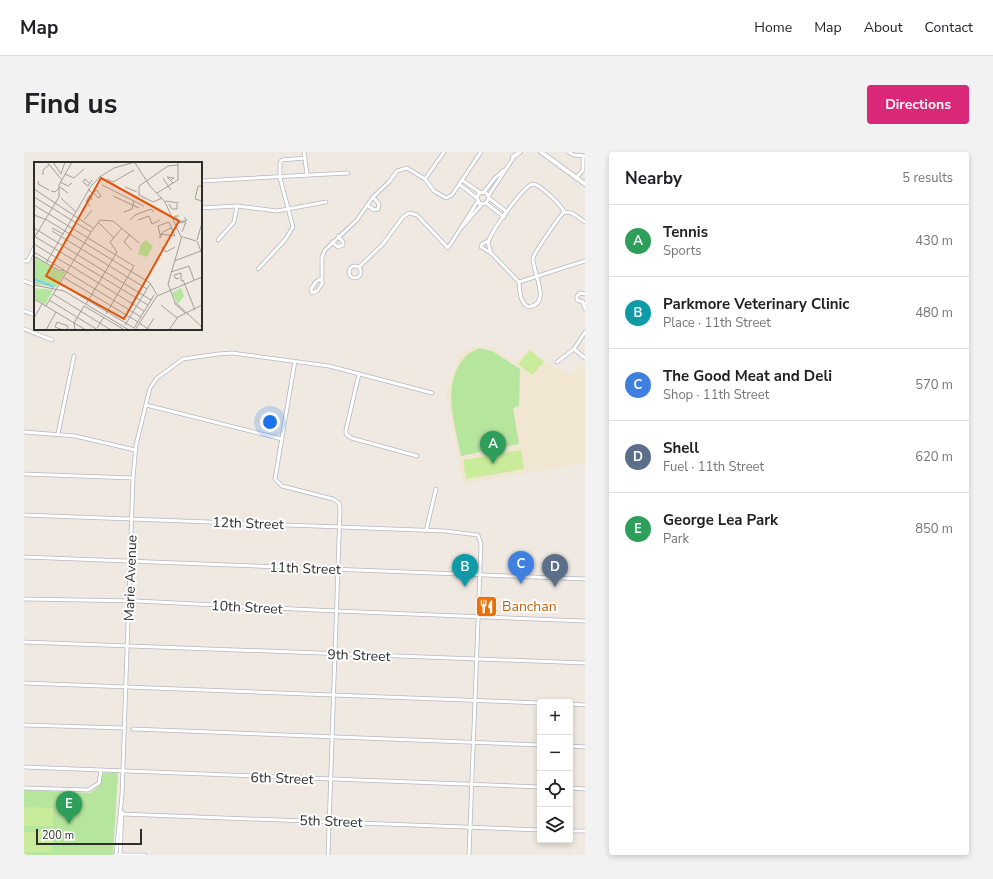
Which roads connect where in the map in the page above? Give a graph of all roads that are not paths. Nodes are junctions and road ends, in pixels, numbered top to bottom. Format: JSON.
{"nodes":[{"id":1,"x":304,"y":152,"type":"edge"},
{"id":2,"x":444,"y":152,"type":"edge"},
{"id":3,"x":481,"y":152,"type":"edge"},
{"id":4,"x":540,"y":152,"type":"edge"},
{"id":5,"x":568,"y":152,"type":"edge"},
{"id":6,"x":516,"y":153,"type":"edge"},
{"id":7,"x":584,"y":156,"type":"edge"},
{"id":8,"x":306,"y":158,"type":"junction"},
{"id":9,"x":504,"y":170,"type":"junction"},
{"id":10,"x":584,"y":170,"type":"edge"},
{"id":11,"x":348,"y":173,"type":"dead end"},
{"id":12,"x":307,"y":176,"type":"junction"},
{"id":13,"x":280,"y":178,"type":"junction"},
{"id":14,"x":576,"y":178,"type":"junction"},
{"id":15,"x":424,"y":179,"type":"junction"},
{"id":16,"x":462,"y":180,"type":"junction"},
{"id":17,"x":202,"y":181,"type":"edge"},
{"id":18,"x":459,"y":184,"type":"junction"},
{"id":19,"x":585,"y":184,"type":"edge"},
{"id":20,"x":482,"y":192,"type":"junction"},
{"id":21,"x":373,"y":197,"type":"junction"},
{"id":22,"x":489,"y":197,"type":"junction"},
{"id":23,"x":477,"y":200,"type":"junction"},
{"id":24,"x":326,"y":202,"type":"dead end"},
{"id":25,"x":486,"y":203,"type":"junction"},
{"id":26,"x":482,"y":204,"type":"junction"},
{"id":27,"x":367,"y":205,"type":"junction"},
{"id":28,"x":237,"y":206,"type":"junction"},
{"id":29,"x":202,"y":208,"type":"edge"},
{"id":30,"x":288,"y":210,"type":"junction"},
{"id":31,"x":507,"y":212,"type":"junction"},
{"id":32,"x":564,"y":212,"type":"junction"},
{"id":33,"x":504,"y":217,"type":"junction"},
{"id":34,"x":585,"y":222,"type":"edge"},
{"id":35,"x":461,"y":228,"type":"junction"},
{"id":36,"x":338,"y":236,"type":"junction"},
{"id":37,"x":218,"y":240,"type":"dead end"},
{"id":38,"x":488,"y":241,"type":"junction"},
{"id":39,"x":332,"y":242,"type":"junction"},
{"id":40,"x":491,"y":253,"type":"junction"},
{"id":41,"x":33,"y":256,"type":"edge"},
{"id":42,"x":24,"y":261,"type":"edge"},
{"id":43,"x":585,"y":261,"type":"edge"},
{"id":44,"x":359,"y":267,"type":"junction"},
{"id":45,"x":258,"y":269,"type":"dead end"},
{"id":46,"x":536,"y":277,"type":"junction"},
{"id":47,"x":322,"y":279,"type":"junction"},
{"id":48,"x":24,"y":281,"type":"edge"},
{"id":49,"x":519,"y":282,"type":"junction"},
{"id":50,"x":34,"y":285,"type":"edge"},
{"id":51,"x":585,"y":294,"type":"edge"},
{"id":52,"x":584,"y":301,"type":"edge"},
{"id":53,"x":585,"y":309,"type":"edge"},
{"id":54,"x":24,"y":311,"type":"edge"},
{"id":55,"x":34,"y":315,"type":"edge"},
{"id":56,"x":24,"y":329,"type":"edge"},
{"id":57,"x":585,"y":332,"type":"edge"},
{"id":58,"x":52,"y":340,"type":"dead end"},
{"id":59,"x":574,"y":349,"type":"junction"},
{"id":60,"x":74,"y":356,"type":"dead end"},
{"id":61,"x":585,"y":358,"type":"edge"},
{"id":62,"x":295,"y":361,"type":"junction"},
{"id":63,"x":557,"y":362,"type":"dead end"},
{"id":64,"x":359,"y":374,"type":"junction"},
{"id":65,"x":432,"y":393,"type":"dead end"},
{"id":66,"x":146,"y":405,"type":"junction"},
{"id":67,"x":24,"y":432,"type":"edge"},
{"id":68,"x":58,"y":434,"type":"junction"},
{"id":69,"x":282,"y":439,"type":"junction"},
{"id":70,"x":135,"y":450,"type":"junction"},
{"id":71,"x":417,"y":456,"type":"dead end"},
{"id":72,"x":24,"y":474,"type":"edge"},
{"id":73,"x":133,"y":478,"type":"junction"},
{"id":74,"x":436,"y":489,"type":"dead end"},
{"id":75,"x":24,"y":515,"type":"edge"},
{"id":76,"x":132,"y":519,"type":"junction"},
{"id":77,"x":340,"y":527,"type":"junction"},
{"id":78,"x":426,"y":530,"type":"junction"},
{"id":79,"x":24,"y":557,"type":"edge"},
{"id":80,"x":130,"y":561,"type":"junction"},
{"id":81,"x":338,"y":569,"type":"junction"},
{"id":82,"x":479,"y":575,"type":"junction"},
{"id":83,"x":585,"y":579,"type":"edge"},
{"id":84,"x":24,"y":600,"type":"edge"},
{"id":85,"x":129,"y":601,"type":"junction"},
{"id":86,"x":336,"y":611,"type":"junction"},
{"id":87,"x":477,"y":617,"type":"junction"},
{"id":88,"x":585,"y":621,"type":"edge"},
{"id":89,"x":24,"y":642,"type":"edge"},
{"id":90,"x":127,"y":645,"type":"junction"},
{"id":91,"x":336,"y":654,"type":"junction"},
{"id":92,"x":477,"y":659,"type":"junction"},
{"id":93,"x":585,"y":663,"type":"edge"},
{"id":94,"x":24,"y":683,"type":"edge"},
{"id":95,"x":126,"y":687,"type":"junction"},
{"id":96,"x":333,"y":695,"type":"junction"},
{"id":97,"x":475,"y":701,"type":"junction"},
{"id":98,"x":537,"y":703,"type":"edge"},
{"id":99,"x":573,"y":704,"type":"edge"},
{"id":100,"x":585,"y":705,"type":"edge"},
{"id":101,"x":24,"y":725,"type":"edge"},
{"id":102,"x":124,"y":728,"type":"junction"},
{"id":103,"x":133,"y":728,"type":"dead end"},
{"id":104,"x":333,"y":738,"type":"junction"},
{"id":105,"x":473,"y":742,"type":"junction"},
{"id":106,"x":537,"y":745,"type":"edge"},
{"id":107,"x":573,"y":746,"type":"edge"},
{"id":108,"x":585,"y":747,"type":"edge"},
{"id":109,"x":24,"y":767,"type":"edge"},
{"id":110,"x":102,"y":770,"type":"junction"},
{"id":111,"x":122,"y":770,"type":"junction"},
{"id":112,"x":330,"y":779,"type":"junction"},
{"id":113,"x":472,"y":784,"type":"junction"},
{"id":114,"x":537,"y":787,"type":"edge"},
{"id":115,"x":24,"y":788,"type":"edge"},
{"id":116,"x":573,"y":788,"type":"edge"},
{"id":117,"x":585,"y":789,"type":"edge"},
{"id":118,"x":121,"y":808,"type":"junction"},
{"id":119,"x":122,"y":814,"type":"junction"},
{"id":120,"x":329,"y":821,"type":"junction"},
{"id":121,"x":470,"y":827,"type":"junction"},
{"id":122,"x":537,"y":830,"type":"edge"},
{"id":123,"x":573,"y":831,"type":"edge"},
{"id":124,"x":585,"y":831,"type":"edge"},
{"id":125,"x":116,"y":855,"type":"edge"},
{"id":126,"x":120,"y":855,"type":"edge"},
{"id":127,"x":145,"y":855,"type":"edge"},
{"id":128,"x":328,"y":855,"type":"edge"},
{"id":129,"x":469,"y":855,"type":"edge"}],
"edges":[{"from":1,"to":8,"type":"street"},
{"from":2,"to":15,"type":"street"},
{"from":3,"to":16,"type":"street"},
{"from":4,"to":14,"type":"street"},
{"from":5,"to":7,"type":"street"},
{"from":6,"to":9,"type":"street"},
{"from":7,"to":10,"type":"street"},
{"from":8,"to":12,"type":"street"},
{"from":8,"to":13,"type":"street"},
{"from":9,"to":20,"type":"street"},
{"from":9,"to":22,"type":"street"},
{"from":10,"to":14,"type":"street"},
{"from":11,"to":12,"type":"street"},
{"from":12,"to":13,"type":"street"},
{"from":13,"to":17,"type":"street"},
{"from":13,"to":30,"type":"street"},
{"from":14,"to":19,"type":"street"},
{"from":15,"to":18,"type":"street"},
{"from":15,"to":21,"type":"street"},
{"from":16,"to":18,"type":"street"},
{"from":16,"to":20,"type":"street"},
{"from":18,"to":23,"type":"street"},
{"from":20,"to":22,"type":"street"},
{"from":20,"to":23,"type":"street"},
{"from":21,"to":27,"type":"street"},
{"from":21,"to":27,"type":"street"},
{"from":22,"to":25,"type":"street"},
{"from":22,"to":31,"type":"street"},
{"from":23,"to":26,"type":"street"},
{"from":23,"to":35,"type":"street"},
{"from":24,"to":30,"type":"street"},
{"from":25,"to":26,"type":"street"},
{"from":25,"to":33,"type":"street"},
{"from":26,"to":35,"type":"street"},
{"from":27,"to":36,"type":"street"},
{"from":28,"to":29,"type":"street"},
{"from":28,"to":30,"type":"street"},
{"from":28,"to":37,"type":"street"},
{"from":30,"to":45,"type":"street"},
{"from":31,"to":32,"type":"street"},
{"from":31,"to":33,"type":"street"},
{"from":32,"to":34,"type":"street"},
{"from":32,"to":46,"type":"street"},
{"from":33,"to":38,"type":"street"},
{"from":35,"to":44,"type":"street"},
{"from":36,"to":39,"type":"street"},
{"from":36,"to":39,"type":"street"},
{"from":38,"to":40,"type":"street"},
{"from":38,"to":40,"type":"street"},
{"from":39,"to":47,"type":"street"},
{"from":40,"to":49,"type":"street"},
{"from":41,"to":42,"type":"street"},
{"from":43,"to":46,"type":"street"},
{"from":44,"to":44,"type":"street"},
{"from":46,"to":49,"type":"street"},
{"from":46,"to":49,"type":"street"},
{"from":47,"to":47,"type":"street"},
{"from":48,"to":50,"type":"street"},
{"from":51,"to":52,"type":"street"},
{"from":52,"to":53,"type":"street"},
{"from":54,"to":55,"type":"street"},
{"from":56,"to":58,"type":"street"},
{"from":57,"to":59,"type":"street"},
{"from":59,"to":61,"type":"street"},
{"from":59,"to":63,"type":"street"},
{"from":60,"to":68,"type":"street"},
{"from":62,"to":64,"type":"street"},
{"from":62,"to":66,"type":"street","name":"Marie Avenue"},
{"from":62,"to":69,"type":"street"},
{"from":64,"to":65,"type":"street"},
{"from":64,"to":71,"type":"street"},
{"from":66,"to":69,"type":"street"},
{"from":66,"to":70,"type":"street","name":"Marie Avenue"},
{"from":67,"to":68,"type":"street"},
{"from":68,"to":70,"type":"street"},
{"from":69,"to":77,"type":"street"},
{"from":70,"to":73,"type":"street","name":"Marie Avenue"},
{"from":72,"to":73,"type":"street"},
{"from":73,"to":76,"type":"street","name":"Marie Avenue"},
{"from":74,"to":78,"type":"street"},
{"from":75,"to":76,"type":"street","name":"12th Street"},
{"from":76,"to":77,"type":"street","name":"12th Street"},
{"from":76,"to":80,"type":"street","name":"Marie Avenue"},
{"from":77,"to":78,"type":"street","name":"12th Street"},
{"from":77,"to":81,"type":"street"},
{"from":78,"to":82,"type":"street","name":"12th Street"},
{"from":79,"to":80,"type":"street","name":"11th Street"},
{"from":80,"to":81,"type":"street","name":"11th Street"},
{"from":80,"to":85,"type":"street","name":"Marie Avenue"},
{"from":81,"to":82,"type":"street","name":"11th Street"},
{"from":81,"to":86,"type":"street"},
{"from":82,"to":83,"type":"street","name":"11th Street"},
{"from":82,"to":87,"type":"street"},
{"from":84,"to":85,"type":"street","name":"10th Street"},
{"from":85,"to":86,"type":"street","name":"10th Street"},
{"from":85,"to":90,"type":"street","name":"Marie Avenue"},
{"from":86,"to":87,"type":"street","name":"10th Street"},
{"from":86,"to":91,"type":"street"},
{"from":87,"to":88,"type":"street"},
{"from":87,"to":92,"type":"street"},
{"from":89,"to":90,"type":"street"},
{"from":90,"to":91,"type":"street","name":"9th Street"},
{"from":90,"to":95,"type":"street","name":"Marie Avenue"},
{"from":91,"to":92,"type":"street","name":"9th Street"},
{"from":91,"to":96,"type":"street"},
{"from":92,"to":93,"type":"street","name":"9th Street"},
{"from":92,"to":97,"type":"street"},
{"from":94,"to":95,"type":"street"},
{"from":95,"to":96,"type":"street"},
{"from":95,"to":102,"type":"street","name":"Marie Avenue"},
{"from":96,"to":97,"type":"street"},
{"from":96,"to":104,"type":"street"},
{"from":97,"to":98,"type":"street"},
{"from":97,"to":105,"type":"street"},
{"from":99,"to":100,"type":"street"},
{"from":101,"to":102,"type":"street"},
{"from":102,"to":111,"type":"street","name":"Marie Avenue"},
{"from":103,"to":104,"type":"street"},
{"from":104,"to":105,"type":"street"},
{"from":104,"to":112,"type":"street"},
{"from":105,"to":106,"type":"street"},
{"from":105,"to":113,"type":"street"},
{"from":107,"to":108,"type":"street"},
{"from":109,"to":110,"type":"street","name":"6th Street"},
{"from":110,"to":111,"type":"street","name":"6th Street"},
{"from":110,"to":115,"type":"street"},
{"from":111,"to":112,"type":"street","name":"6th Street"},
{"from":111,"to":118,"type":"street","name":"Marie Avenue"},
{"from":112,"to":113,"type":"street","name":"6th Street"},
{"from":112,"to":120,"type":"street"},
{"from":113,"to":114,"type":"street","name":"6th Street"},
{"from":113,"to":121,"type":"street"},
{"from":116,"to":117,"type":"street"},
{"from":118,"to":119,"type":"street","name":"Marie Avenue"},
{"from":118,"to":125,"type":"street","name":"Marie Avenue"},
{"from":119,"to":120,"type":"street","name":"5th Street"},
{"from":119,"to":126,"type":"street","name":"Marie Avenue"},
{"from":120,"to":121,"type":"street","name":"5th Street"},
{"from":120,"to":128,"type":"street"},
{"from":121,"to":122,"type":"street","name":"5th Street"},
{"from":121,"to":129,"type":"street"},
{"from":123,"to":124,"type":"street"},
{"from":125,"to":126,"type":"street"},
{"from":126,"to":127,"type":"street"}]}
